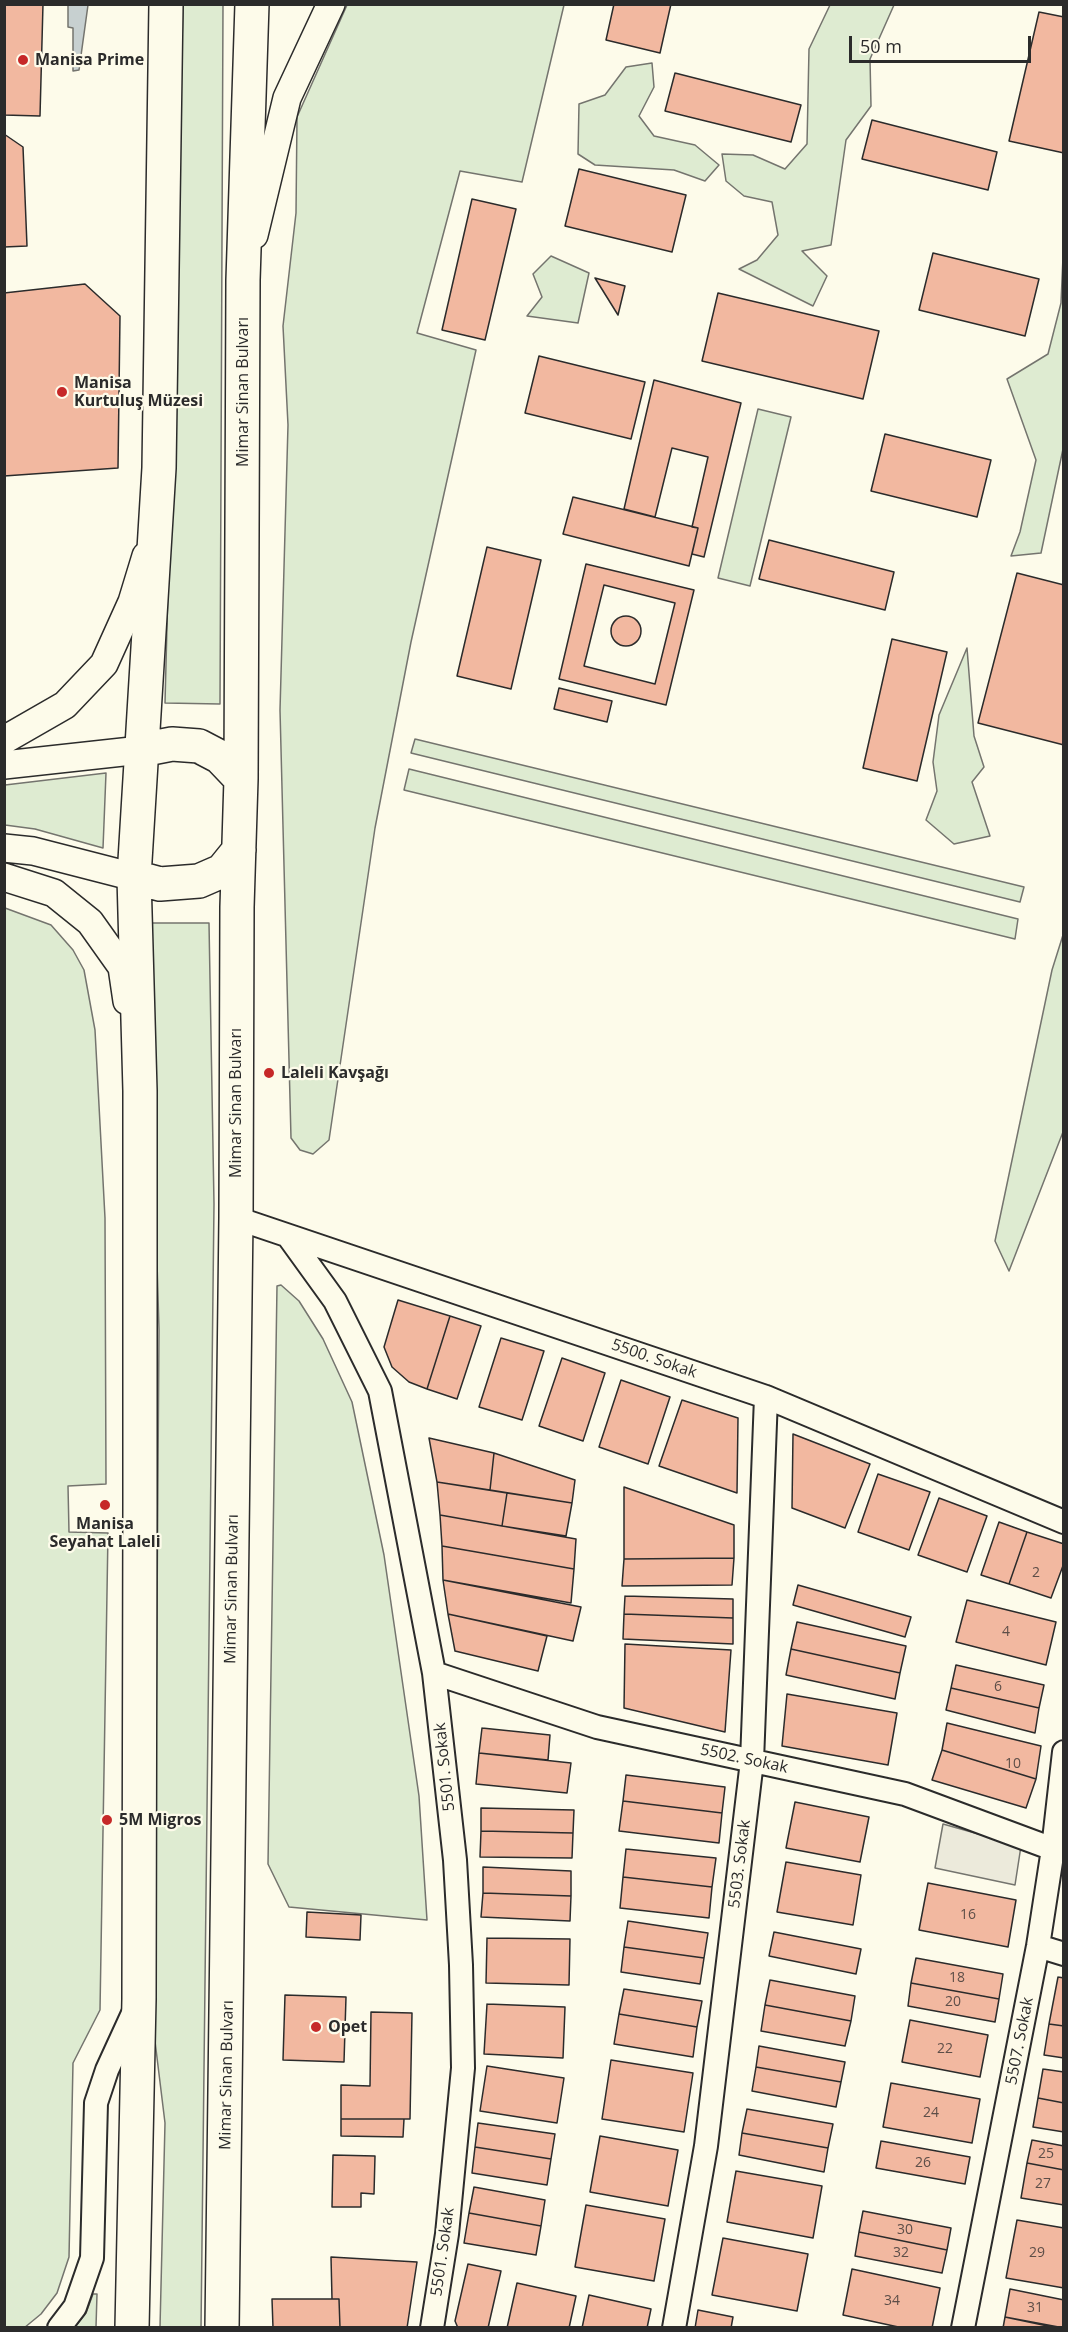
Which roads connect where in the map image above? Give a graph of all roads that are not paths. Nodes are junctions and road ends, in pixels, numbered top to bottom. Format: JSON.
{"nodes":[{"id":1,"x":166,"y":4,"type":"edge"},
{"id":2,"x":252,"y":4,"type":"edge"},
{"id":3,"x":332,"y":4,"type":"edge"},
{"id":4,"x":243,"y":280,"type":"junction"},
{"id":5,"x":156,"y":520,"type":"junction"},
{"id":6,"x":4,"y":740,"type":"edge"},
{"id":7,"x":141,"y":750,"type":"junction"},
{"id":8,"x":4,"y":765,"type":"edge"},
{"id":9,"x":241,"y":779,"type":"junction"},
{"id":10,"x":4,"y":848,"type":"edge"},
{"id":11,"x":240,"y":850,"type":"junction"},
{"id":12,"x":4,"y":877,"type":"edge"},
{"id":13,"x":134,"y":877,"type":"junction"},
{"id":14,"x":140,"y":1091,"type":"junction"},
{"id":15,"x":236,"y":1218,"type":"junction"},
{"id":16,"x":288,"y":1236,"type":"junction"},
{"id":17,"x":766,"y":1397,"type":"junction"},
{"id":18,"x":1064,"y":1522,"type":"edge"},
{"id":19,"x":434,"y":1672,"type":"junction"},
{"id":20,"x":1064,"y":1752,"type":"edge"},
{"id":21,"x":752,"y":1761,"type":"junction"},
{"id":22,"x":1053,"y":1848,"type":"junction"},
{"id":23,"x":1038,"y":1946,"type":"junction"},
{"id":24,"x":1064,"y":1954,"type":"edge"},
{"id":25,"x":139,"y":1999,"type":"junction"},
{"id":26,"x":59,"y":2328,"type":"edge"},
{"id":27,"x":132,"y":2328,"type":"edge"},
{"id":28,"x":222,"y":2328,"type":"edge"},
{"id":29,"x":432,"y":2328,"type":"edge"},
{"id":30,"x":674,"y":2328,"type":"edge"},
{"id":31,"x":963,"y":2328,"type":"edge"}],
"edges":[{"from":1,"to":5,"type":"highway"},
{"from":2,"to":4,"type":"highway","name":"Mimar Sinan Bulvarı"},
{"from":3,"to":4,"type":"street"},
{"from":4,"to":9,"type":"highway","name":"Mimar Sinan Bulvarı"},
{"from":5,"to":6,"type":"street"},
{"from":5,"to":7,"type":"highway"},
{"from":7,"to":8,"type":"street"},
{"from":7,"to":9,"type":"highway"},
{"from":7,"to":13,"type":"highway"},
{"from":9,"to":11,"type":"highway"},
{"from":10,"to":13,"type":"street"},
{"from":11,"to":13,"type":"highway"},
{"from":11,"to":15,"type":"highway","name":"Mimar Sinan Bulvarı"},
{"from":12,"to":14,"type":"street"},
{"from":13,"to":14,"type":"highway"},
{"from":14,"to":25,"type":"highway"},
{"from":15,"to":16,"type":"street","name":"5500. Sokak"},
{"from":15,"to":28,"type":"highway","name":"Mimar Sinan Bulvarı"},
{"from":16,"to":17,"type":"street","name":"5500. Sokak"},
{"from":16,"to":19,"type":"street","name":"5501. Sokak"},
{"from":17,"to":18,"type":"street","name":"5500. Sokak"},
{"from":17,"to":21,"type":"street","name":"5503. Sokak"},
{"from":19,"to":21,"type":"street","name":"5502. Sokak"},
{"from":19,"to":29,"type":"street","name":"5501. Sokak"},
{"from":20,"to":22,"type":"street","name":"5507. Sokak"},
{"from":21,"to":22,"type":"street","name":"5502. Sokak"},
{"from":21,"to":30,"type":"street","name":"5503. Sokak"},
{"from":22,"to":23,"type":"street","name":"5507. Sokak"},
{"from":23,"to":24,"type":"street"},
{"from":23,"to":31,"type":"street","name":"5507. Sokak"},
{"from":25,"to":26,"type":"street"},
{"from":25,"to":27,"type":"highway"}]}
